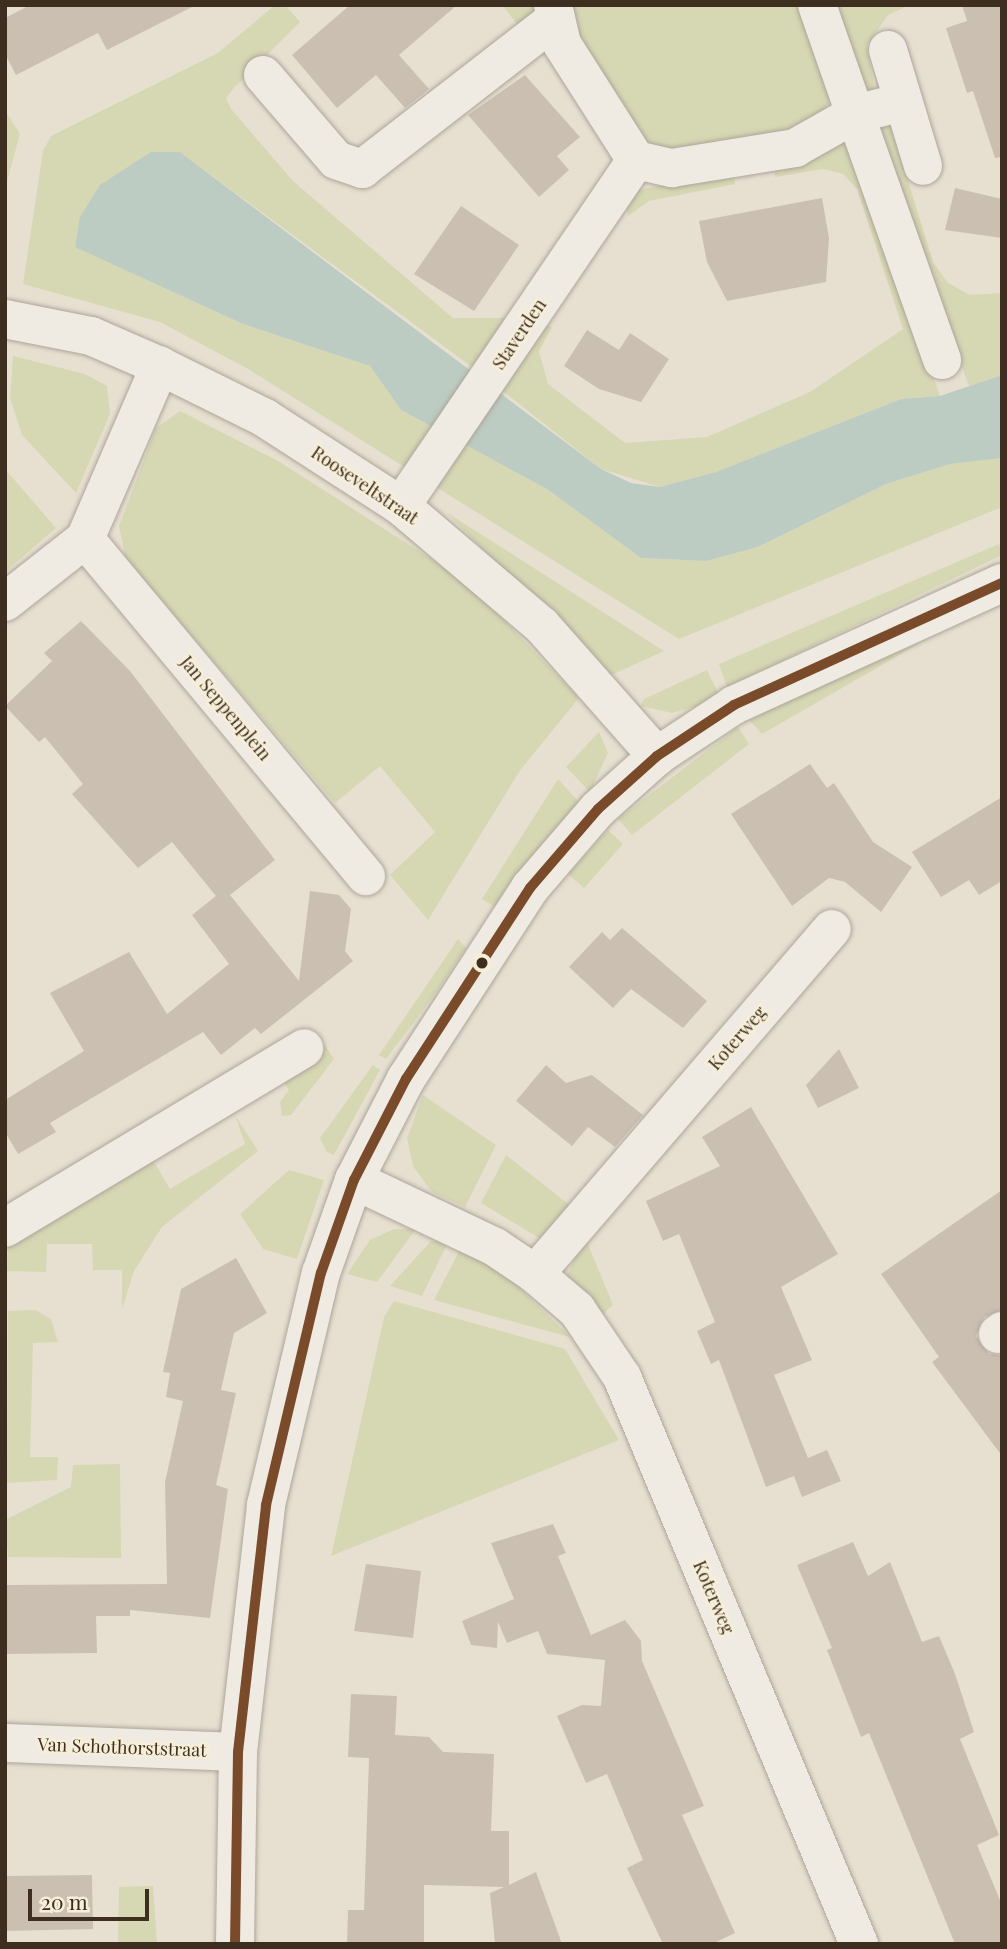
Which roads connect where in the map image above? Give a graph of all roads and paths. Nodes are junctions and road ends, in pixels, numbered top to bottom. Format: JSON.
{"nodes":[{"id":1,"x":817,"y":5,"type":"edge"},
{"id":2,"x":553,"y":13,"type":"edge"},
{"id":3,"x":888,"y":50,"type":"dead end"},
{"id":4,"x":263,"y":75,"type":"dead end"},
{"id":5,"x":903,"y":102,"type":"junction"},
{"id":6,"x":855,"y":114,"type":"junction"},
{"id":7,"x":636,"y":160,"type":"junction"},
{"id":8,"x":923,"y":166,"type":"dead end"},
{"id":9,"x":5,"y":319,"type":"edge"},
{"id":10,"x":942,"y":360,"type":"dead end"},
{"id":11,"x":160,"y":366,"type":"junction"},
{"id":12,"x":401,"y":506,"type":"junction"},
{"id":13,"x":85,"y":539,"type":"junction"},
{"id":14,"x":1002,"y":583,"type":"edge"},
{"id":15,"x":5,"y":602,"type":"edge"},
{"id":16,"x":657,"y":756,"type":"junction"},
{"id":17,"x":366,"y":876,"type":"dead end"},
{"id":18,"x":832,"y":929,"type":"dead end"},
{"id":19,"x":304,"y":1048,"type":"dead end"},
{"id":20,"x":354,"y":1180,"type":"junction"},
{"id":21,"x":5,"y":1227,"type":"edge"},
{"id":22,"x":535,"y":1274,"type":"junction"},
{"id":23,"x":5,"y":1743,"type":"edge"},
{"id":24,"x":238,"y":1752,"type":"junction"},
{"id":25,"x":235,"y":1944,"type":"edge"},
{"id":26,"x":859,"y":1944,"type":"edge"}],
"edges":[{"from":1,"to":6,"type":"street"},
{"from":2,"to":4,"type":"street"},
{"from":2,"to":7,"type":"street"},
{"from":3,"to":5,"type":"street"},
{"from":5,"to":6,"type":"street"},
{"from":5,"to":8,"type":"street"},
{"from":6,"to":7,"type":"street"},
{"from":6,"to":10,"type":"street"},
{"from":7,"to":12,"type":"street","name":"Staverden"},
{"from":9,"to":11,"type":"street","name":"Rooseveltstraat"},
{"from":11,"to":12,"type":"street","name":"Rooseveltstraat"},
{"from":11,"to":13,"type":"street"},
{"from":12,"to":16,"type":"street","name":"Rooseveltstraat"},
{"from":13,"to":15,"type":"street"},
{"from":13,"to":17,"type":"street","name":"Jan Seppenplein"},
{"from":14,"to":16,"type":"street"},
{"from":16,"to":20,"type":"street"},
{"from":18,"to":22,"type":"street","name":"Koterweg"},
{"from":19,"to":21,"type":"street"},
{"from":20,"to":22,"type":"street","name":"Koterweg"},
{"from":20,"to":24,"type":"street"},
{"from":22,"to":26,"type":"street","name":"Koterweg"},
{"from":23,"to":24,"type":"street","name":"Van Schothorststraat"},
{"from":24,"to":25,"type":"street"}]}
